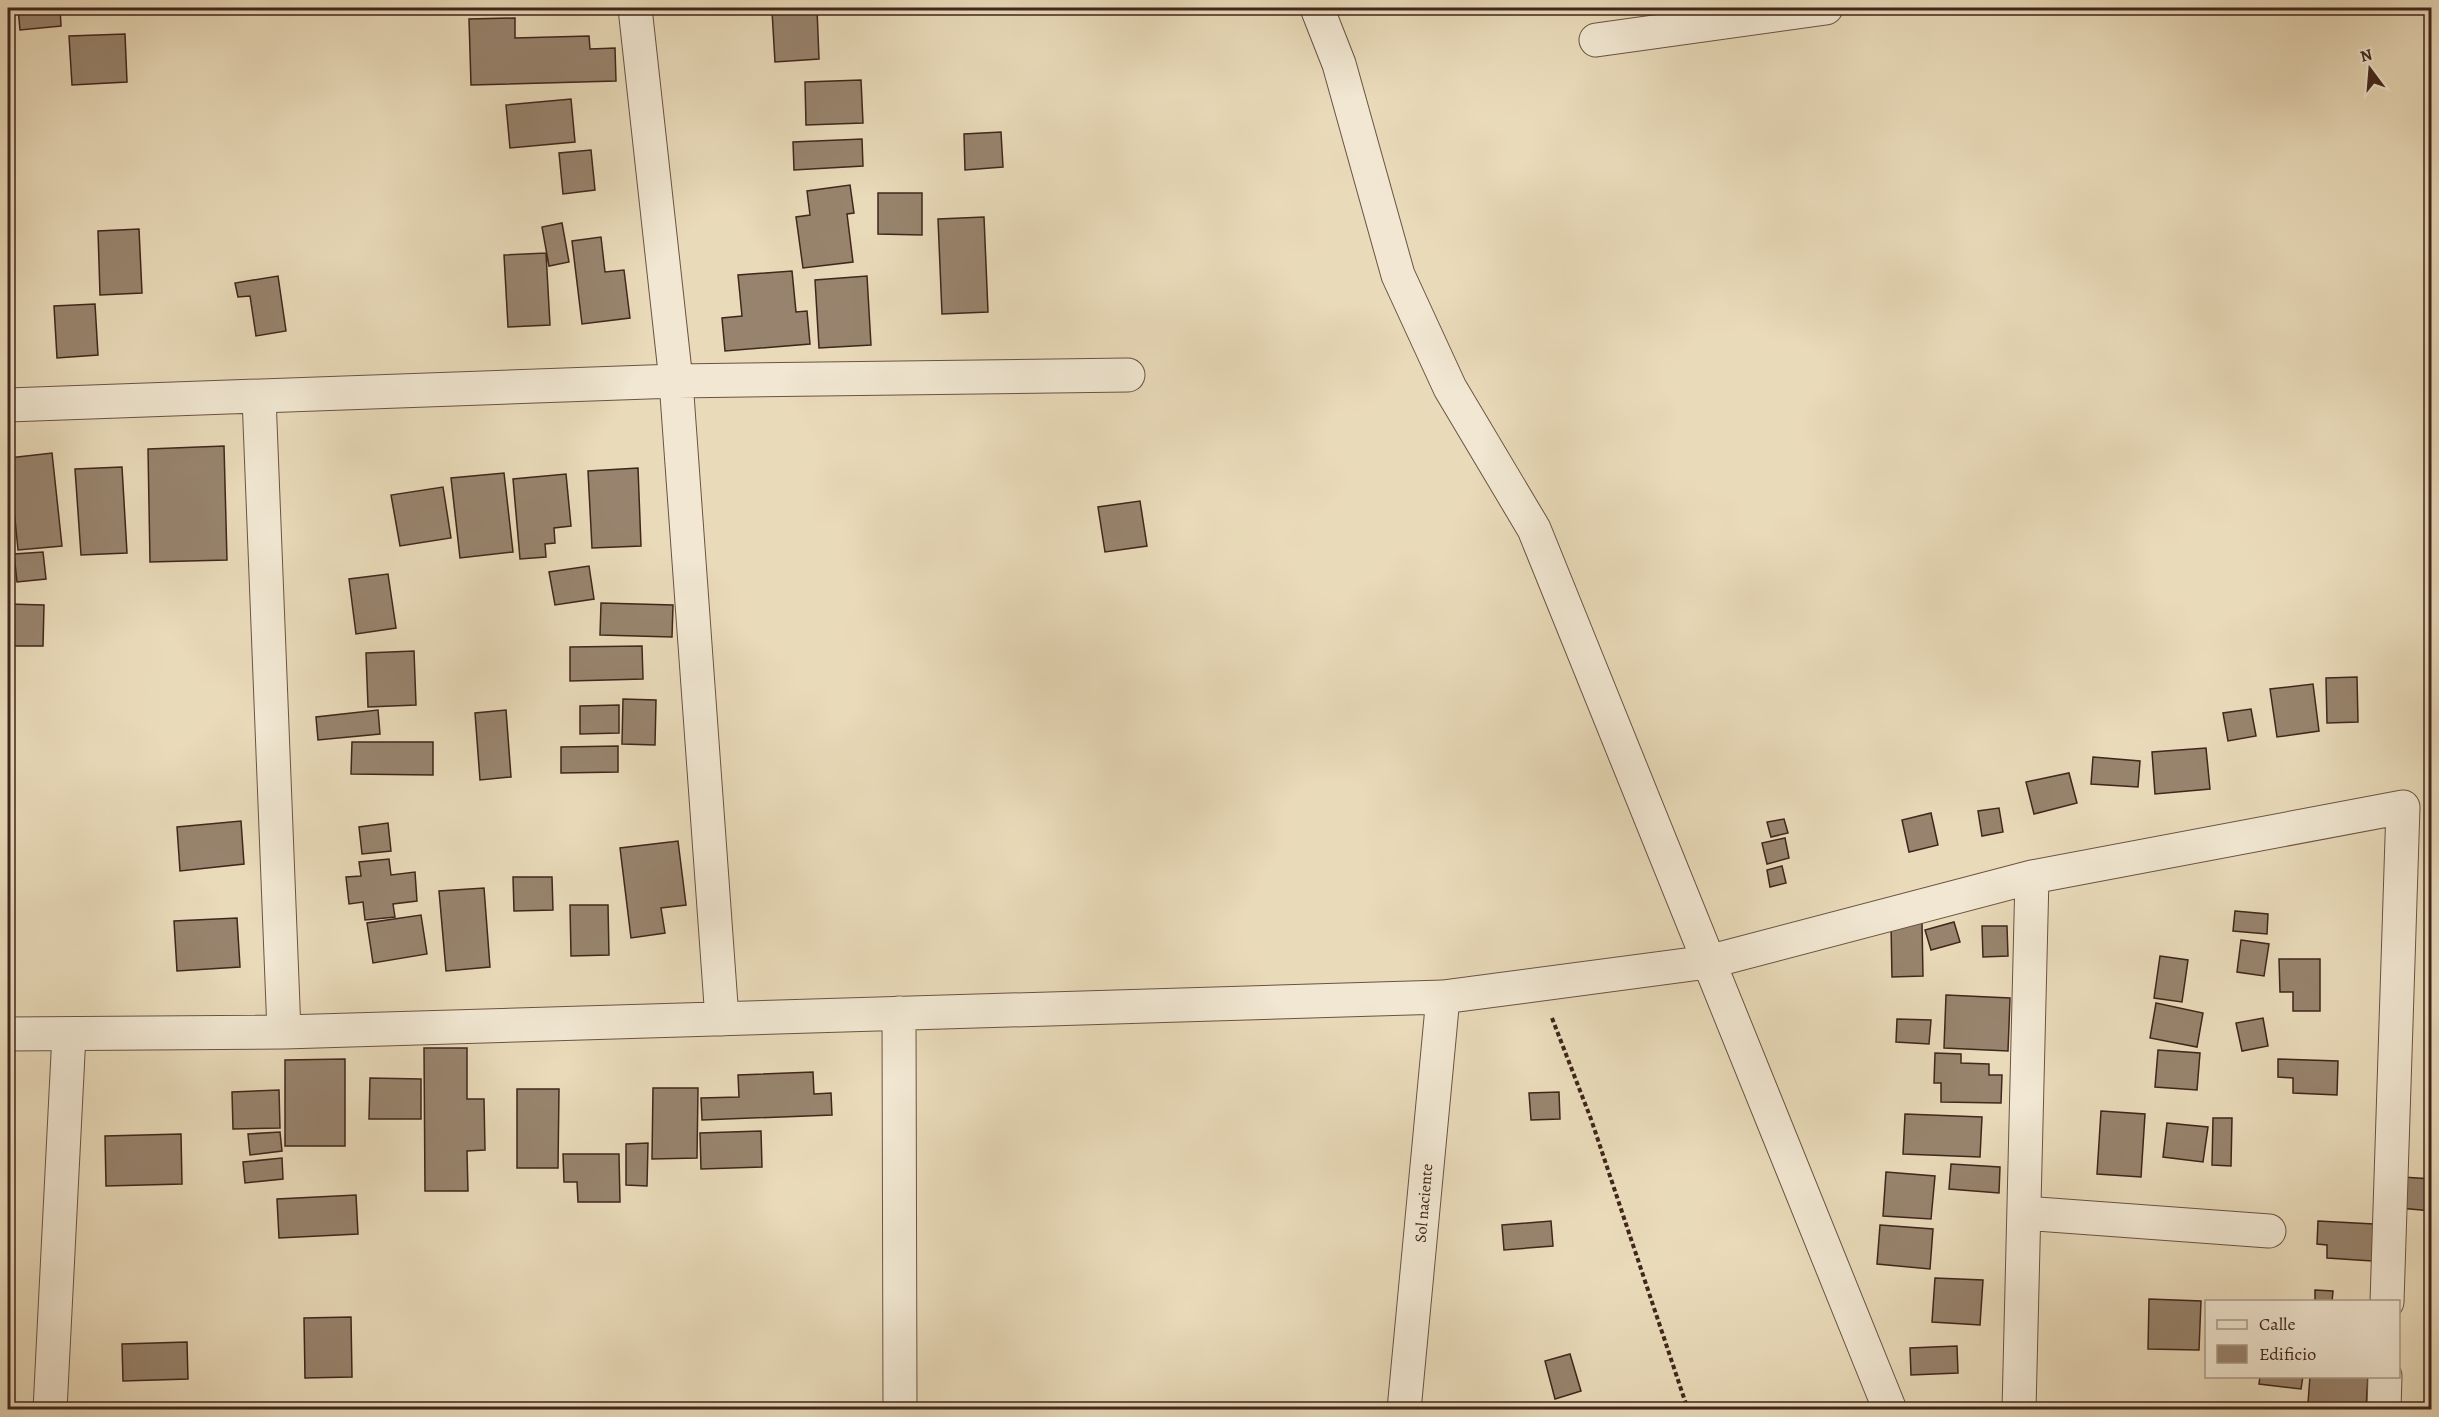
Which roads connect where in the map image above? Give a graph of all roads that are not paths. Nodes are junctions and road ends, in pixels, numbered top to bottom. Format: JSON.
{"nodes":[{"id":1,"x":635,"y":8,"type":"edge"},
{"id":2,"x":1317,"y":8,"type":"edge"},
{"id":3,"x":1826,"y":8,"type":"edge"},
{"id":4,"x":1596,"y":40,"type":"dead end"},
{"id":5,"x":1128,"y":375,"type":"dead end"},
{"id":6,"x":676,"y":381,"type":"junction"},
{"id":7,"x":259,"y":397,"type":"junction"},
{"id":8,"x":8,"y":405,"type":"edge"},
{"id":9,"x":2032,"y":877,"type":"junction"},
{"id":10,"x":1708,"y":962,"type":"junction"},
{"id":11,"x":1443,"y":997,"type":"junction"},
{"id":12,"x":899,"y":1013,"type":"junction"},
{"id":13,"x":722,"y":1019,"type":"junction"},
{"id":14,"x":284,"y":1032,"type":"junction"},
{"id":15,"x":8,"y":1034,"type":"edge"},
{"id":16,"x":69,"y":1034,"type":"junction"},
{"id":17,"x":2024,"y":1213,"type":"junction"},
{"id":18,"x":2269,"y":1231,"type":"dead end"},
{"id":19,"x":2387,"y":1300,"type":"edge"},
{"id":20,"x":2385,"y":1378,"type":"edge"},
{"id":21,"x":50,"y":1410,"type":"edge"},
{"id":22,"x":900,"y":1410,"type":"edge"},
{"id":23,"x":1404,"y":1410,"type":"edge"},
{"id":24,"x":1890,"y":1410,"type":"edge"},
{"id":25,"x":2019,"y":1410,"type":"edge"},
{"id":26,"x":2384,"y":1410,"type":"edge"}],
"edges":[{"from":1,"to":6,"type":"street"},
{"from":2,"to":10,"type":"street"},
{"from":3,"to":4,"type":"street"},
{"from":5,"to":6,"type":"street"},
{"from":6,"to":7,"type":"street"},
{"from":6,"to":13,"type":"street"},
{"from":7,"to":8,"type":"street"},
{"from":7,"to":14,"type":"street"},
{"from":9,"to":10,"type":"street"},
{"from":9,"to":17,"type":"street"},
{"from":9,"to":19,"type":"street"},
{"from":10,"to":11,"type":"street"},
{"from":10,"to":24,"type":"street"},
{"from":11,"to":12,"type":"street"},
{"from":11,"to":23,"type":"street","name":"Sol naciente"},
{"from":12,"to":13,"type":"street"},
{"from":12,"to":22,"type":"street"},
{"from":13,"to":14,"type":"street"},
{"from":14,"to":16,"type":"street"},
{"from":15,"to":16,"type":"street"},
{"from":16,"to":21,"type":"street"},
{"from":17,"to":18,"type":"street"},
{"from":17,"to":25,"type":"street"},
{"from":20,"to":26,"type":"street"}]}
